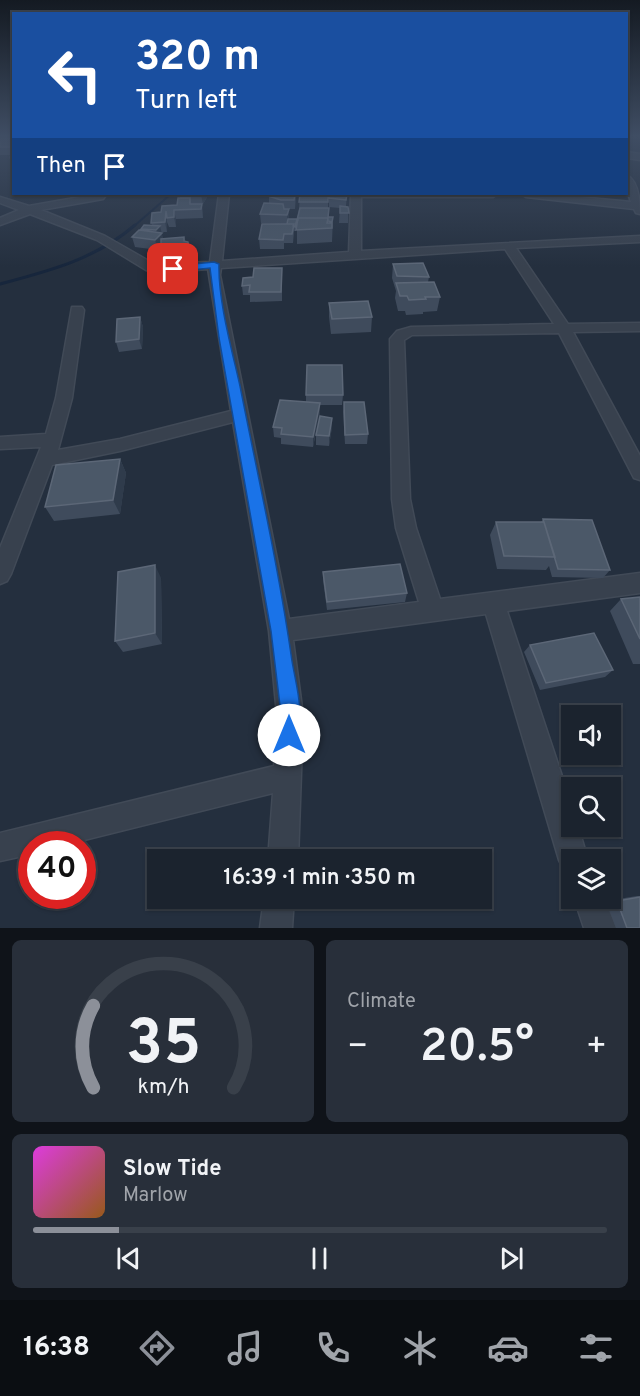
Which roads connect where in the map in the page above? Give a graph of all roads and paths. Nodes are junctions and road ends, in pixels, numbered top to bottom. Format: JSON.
{"nodes":[{"id":1,"x":628,"y":181,"type":"edge"},
{"id":2,"x":100,"y":195,"type":"edge"},
{"id":3,"x":224,"y":195,"type":"edge"},
{"id":4,"x":356,"y":195,"type":"edge"},
{"id":5,"x":534,"y":195,"type":"edge"},
{"id":6,"x":0,"y":200,"type":"edge"},
{"id":7,"x":31,"y":209,"type":"junction"},
{"id":8,"x":639,"y":209,"type":"edge"},
{"id":9,"x":0,"y":222,"type":"edge"},
{"id":10,"x":640,"y":239,"type":"edge"},
{"id":11,"x":508,"y":245,"type":"junction"},
{"id":12,"x":355,"y":255,"type":"junction"},
{"id":13,"x":214,"y":264,"type":"junction"},
{"id":14,"x":77,"y":310,"type":"dead end"},
{"id":15,"x":564,"y":327,"type":"junction"},
{"id":16,"x":640,"y":327,"type":"edge"},
{"id":17,"x":239,"y":416,"type":"junction"},
{"id":18,"x":52,"y":440,"type":"junction"},
{"id":19,"x":0,"y":443,"type":"edge"},
{"id":20,"x":46,"y":459,"type":"junction"},
{"id":21,"x":640,"y":473,"type":"edge"},
{"id":22,"x":0,"y":574,"type":"edge"},
{"id":23,"x":640,"y":584,"type":"edge"},
{"id":24,"x":493,"y":602,"type":"junction"},
{"id":25,"x":433,"y":611,"type":"junction"},
{"id":26,"x":279,"y":631,"type":"junction"},
{"id":27,"x":287,"y":776,"type":"junction"},
{"id":28,"x":0,"y":847,"type":"edge"},
{"id":29,"x":284,"y":849,"type":"edge"},
{"id":30,"x":571,"y":849,"type":"edge"},
{"id":31,"x":278,"y":909,"type":"edge"},
{"id":32,"x":593,"y":909,"type":"edge"},
{"id":33,"x":276,"y":928,"type":"edge"},
{"id":34,"x":600,"y":928,"type":"edge"}],
"edges":[{"from":1,"to":8,"type":"street"},
{"from":2,"to":7,"type":"street"},
{"from":3,"to":13,"type":"street"},
{"from":4,"to":12,"type":"street"},
{"from":5,"to":8,"type":"street"},
{"from":6,"to":7,"type":"street"},
{"from":7,"to":9,"type":"street"},
{"from":7,"to":13,"type":"street"},
{"from":10,"to":11,"type":"street"},
{"from":11,"to":12,"type":"street"},
{"from":11,"to":15,"type":"street"},
{"from":12,"to":13,"type":"street"},
{"from":13,"to":17,"type":"street"},
{"from":14,"to":18,"type":"street"},
{"from":15,"to":16,"type":"street"},
{"from":15,"to":21,"type":"street"},
{"from":15,"to":25,"type":"street"},
{"from":17,"to":20,"type":"street"},
{"from":17,"to":26,"type":"street"},
{"from":18,"to":19,"type":"street"},
{"from":18,"to":20,"type":"street"},
{"from":20,"to":22,"type":"street"},
{"from":23,"to":24,"type":"street"},
{"from":24,"to":25,"type":"street"},
{"from":24,"to":30,"type":"street"},
{"from":25,"to":26,"type":"street"},
{"from":26,"to":27,"type":"street"},
{"from":27,"to":28,"type":"street"},
{"from":27,"to":29,"type":"street"},
{"from":31,"to":33,"type":"street"},
{"from":32,"to":34,"type":"street"}]}
